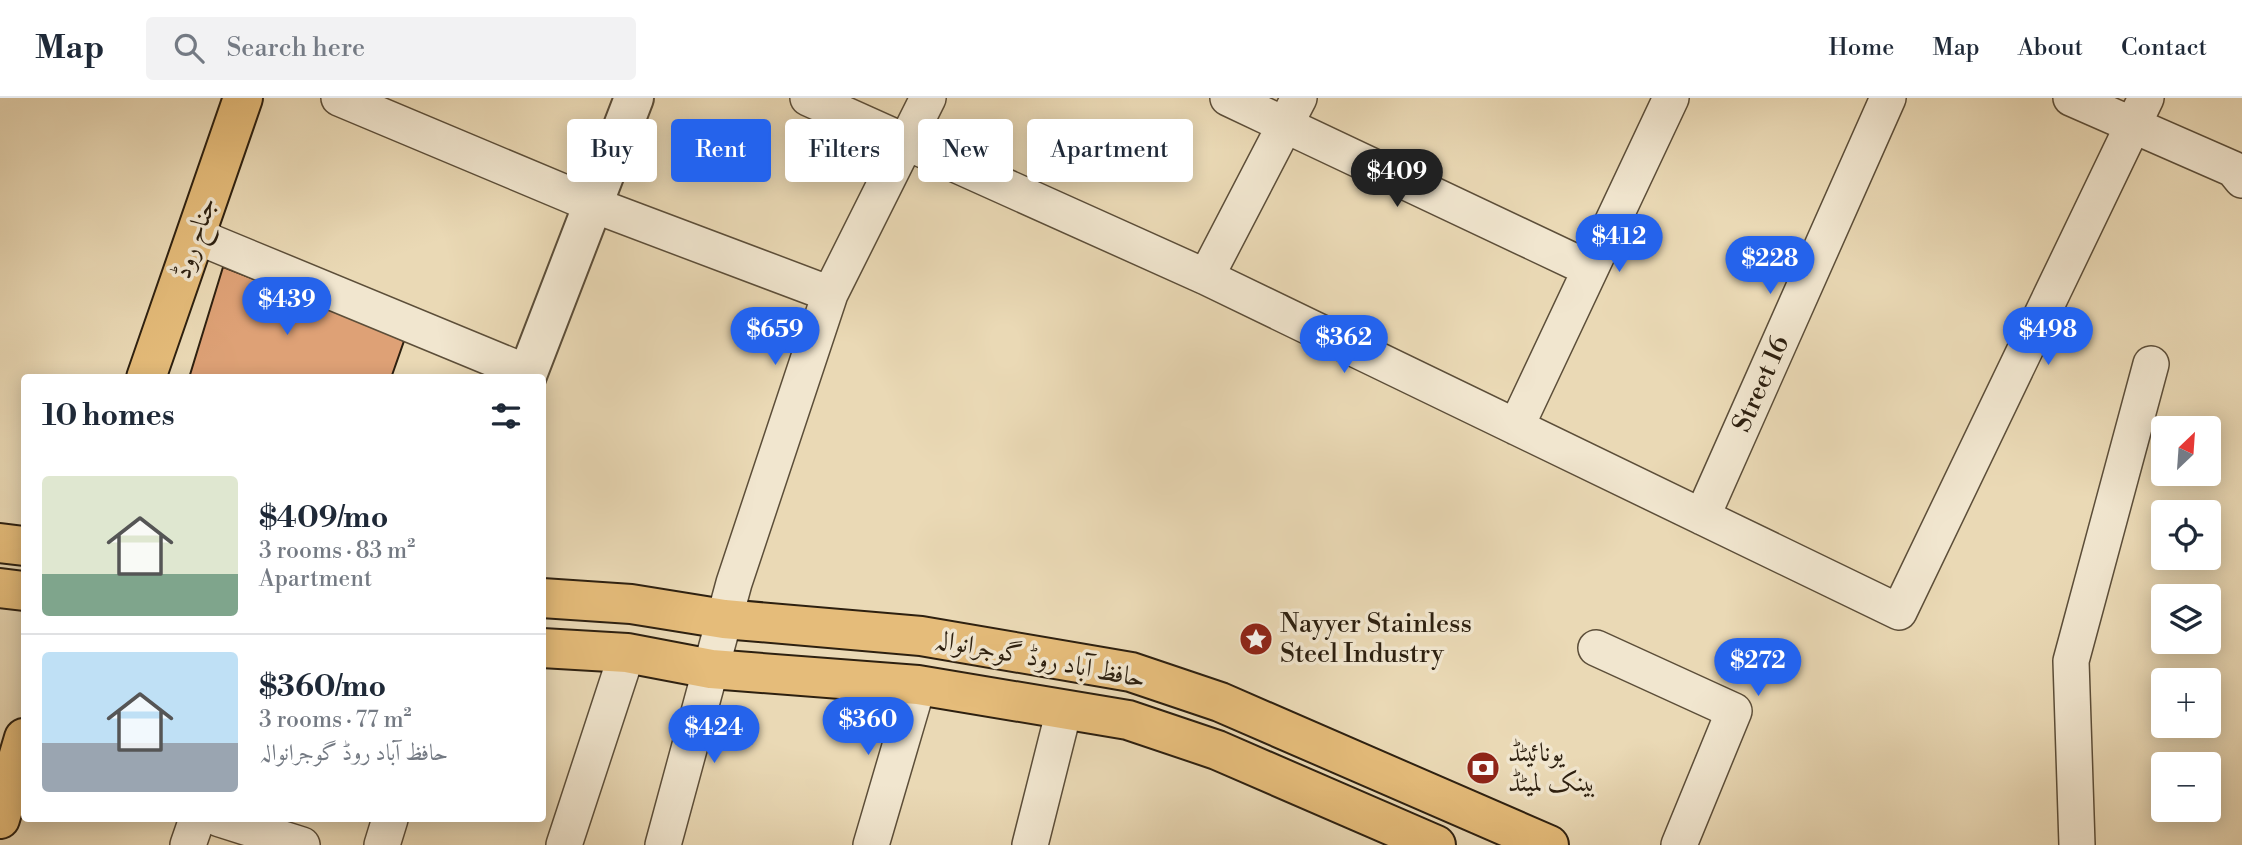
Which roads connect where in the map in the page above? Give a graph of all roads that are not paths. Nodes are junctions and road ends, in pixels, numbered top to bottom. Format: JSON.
{"nodes":[{"id":1,"x":243,"y":98,"type":"edge"},
{"id":2,"x":339,"y":98,"type":"edge"},
{"id":3,"x":634,"y":98,"type":"edge"},
{"id":4,"x":808,"y":98,"type":"edge"},
{"id":5,"x":928,"y":98,"type":"edge"},
{"id":6,"x":1228,"y":98,"type":"edge"},
{"id":7,"x":1671,"y":98,"type":"edge"},
{"id":8,"x":1888,"y":98,"type":"edge"},
{"id":9,"x":2071,"y":98,"type":"edge"},
{"id":10,"x":1292,"y":111,"type":"edge"},
{"id":11,"x":2139,"y":112,"type":"edge"},
{"id":12,"x":907,"y":143,"type":"junction"},
{"id":13,"x":2239,"y":170,"type":"edge"},
{"id":14,"x":594,"y":205,"type":"junction"},
{"id":15,"x":196,"y":236,"type":"junction"},
{"id":16,"x":1590,"y":269,"type":"junction"},
{"id":17,"x":1206,"y":277,"type":"junction"},
{"id":18,"x":830,"y":294,"type":"junction"},
{"id":19,"x":2151,"y":364,"type":"dead end"},
{"id":20,"x":147,"y":374,"type":"edge"},
{"id":21,"x":522,"y":374,"type":"edge"},
{"id":22,"x":528,"y":374,"type":"edge"},
{"id":23,"x":1516,"y":427,"type":"junction"},
{"id":24,"x":1702,"y":517,"type":"junction"},
{"id":25,"x":0,"y":543,"type":"edge"},
{"id":26,"x":21,"y":546,"type":"edge"},
{"id":27,"x":0,"y":588,"type":"edge"},
{"id":28,"x":21,"y":591,"type":"edge"},
{"id":29,"x":546,"y":598,"type":"edge"},
{"id":30,"x":724,"y":619,"type":"junction"},
{"id":31,"x":546,"y":648,"type":"edge"},
{"id":32,"x":1596,"y":648,"type":"dead end"},
{"id":33,"x":627,"y":653,"type":"junction"},
{"id":34,"x":711,"y":670,"type":"junction"},
{"id":35,"x":918,"y":685,"type":"junction"},
{"id":36,"x":1065,"y":710,"type":"junction"},
{"id":37,"x":21,"y":750,"type":"edge"},
{"id":38,"x":0,"y":819,"type":"edge"},
{"id":39,"x":196,"y":822,"type":"edge"},
{"id":40,"x":229,"y":822,"type":"edge"},
{"id":41,"x":389,"y":822,"type":"edge"},
{"id":42,"x":188,"y":845,"type":"edge"},
{"id":43,"x":302,"y":845,"type":"edge"},
{"id":44,"x":382,"y":845,"type":"edge"},
{"id":45,"x":564,"y":845,"type":"edge"},
{"id":46,"x":663,"y":845,"type":"edge"},
{"id":47,"x":871,"y":845,"type":"edge"},
{"id":48,"x":1030,"y":845,"type":"edge"},
{"id":49,"x":1436,"y":845,"type":"edge"},
{"id":50,"x":1549,"y":845,"type":"edge"},
{"id":51,"x":1679,"y":845,"type":"edge"},
{"id":52,"x":2077,"y":845,"type":"edge"}],
"edges":[{"from":1,"to":15,"type":"main road","name":"جناح روڈ"},
{"from":2,"to":14,"type":"street"},
{"from":3,"to":14,"type":"street"},
{"from":4,"to":12,"type":"street"},
{"from":5,"to":12,"type":"street"},
{"from":6,"to":10,"type":"street"},
{"from":7,"to":16,"type":"street"},
{"from":8,"to":24,"type":"street","name":"Street 16"},
{"from":9,"to":11,"type":"street"},
{"from":10,"to":16,"type":"street"},
{"from":10,"to":17,"type":"street"},
{"from":11,"to":13,"type":"street"},
{"from":11,"to":24,"type":"street"},
{"from":12,"to":17,"type":"street"},
{"from":12,"to":18,"type":"street"},
{"from":14,"to":18,"type":"street"},
{"from":14,"to":22,"type":"street"},
{"from":15,"to":20,"type":"main road","name":"جناح روڈ"},
{"from":15,"to":21,"type":"street"},
{"from":16,"to":23,"type":"street"},
{"from":17,"to":23,"type":"street"},
{"from":18,"to":30,"type":"street"},
{"from":19,"to":52,"type":"street"},
{"from":23,"to":24,"type":"street"},
{"from":25,"to":26,"type":"main road"},
{"from":27,"to":28,"type":"main road"},
{"from":29,"to":30,"type":"main road","name":"حافظ آباد روڈ گوجرانوالہ"},
{"from":30,"to":34,"type":"street"},
{"from":30,"to":50,"type":"main road","name":"حافظ آباد روڈ گوجرانوالہ"},
{"from":31,"to":33,"type":"main road","name":"حافظ آباد روڈ گوجرانوالہ"},
{"from":32,"to":51,"type":"street"},
{"from":33,"to":34,"type":"main road","name":"حافظ آباد روڈ گوجرانوالہ"},
{"from":33,"to":45,"type":"street"},
{"from":34,"to":35,"type":"main road","name":"حافظ آباد روڈ گوجرانوالہ"},
{"from":34,"to":46,"type":"street"},
{"from":35,"to":36,"type":"main road","name":"حافظ آباد روڈ گوجرانوالہ"},
{"from":35,"to":47,"type":"street"},
{"from":36,"to":48,"type":"street"},
{"from":36,"to":49,"type":"main road","name":"حافظ آباد روڈ گوجرانوالہ"},
{"from":37,"to":38,"type":"main road"},
{"from":39,"to":42,"type":"street"},
{"from":40,"to":43,"type":"street"},
{"from":41,"to":44,"type":"street"}]}
